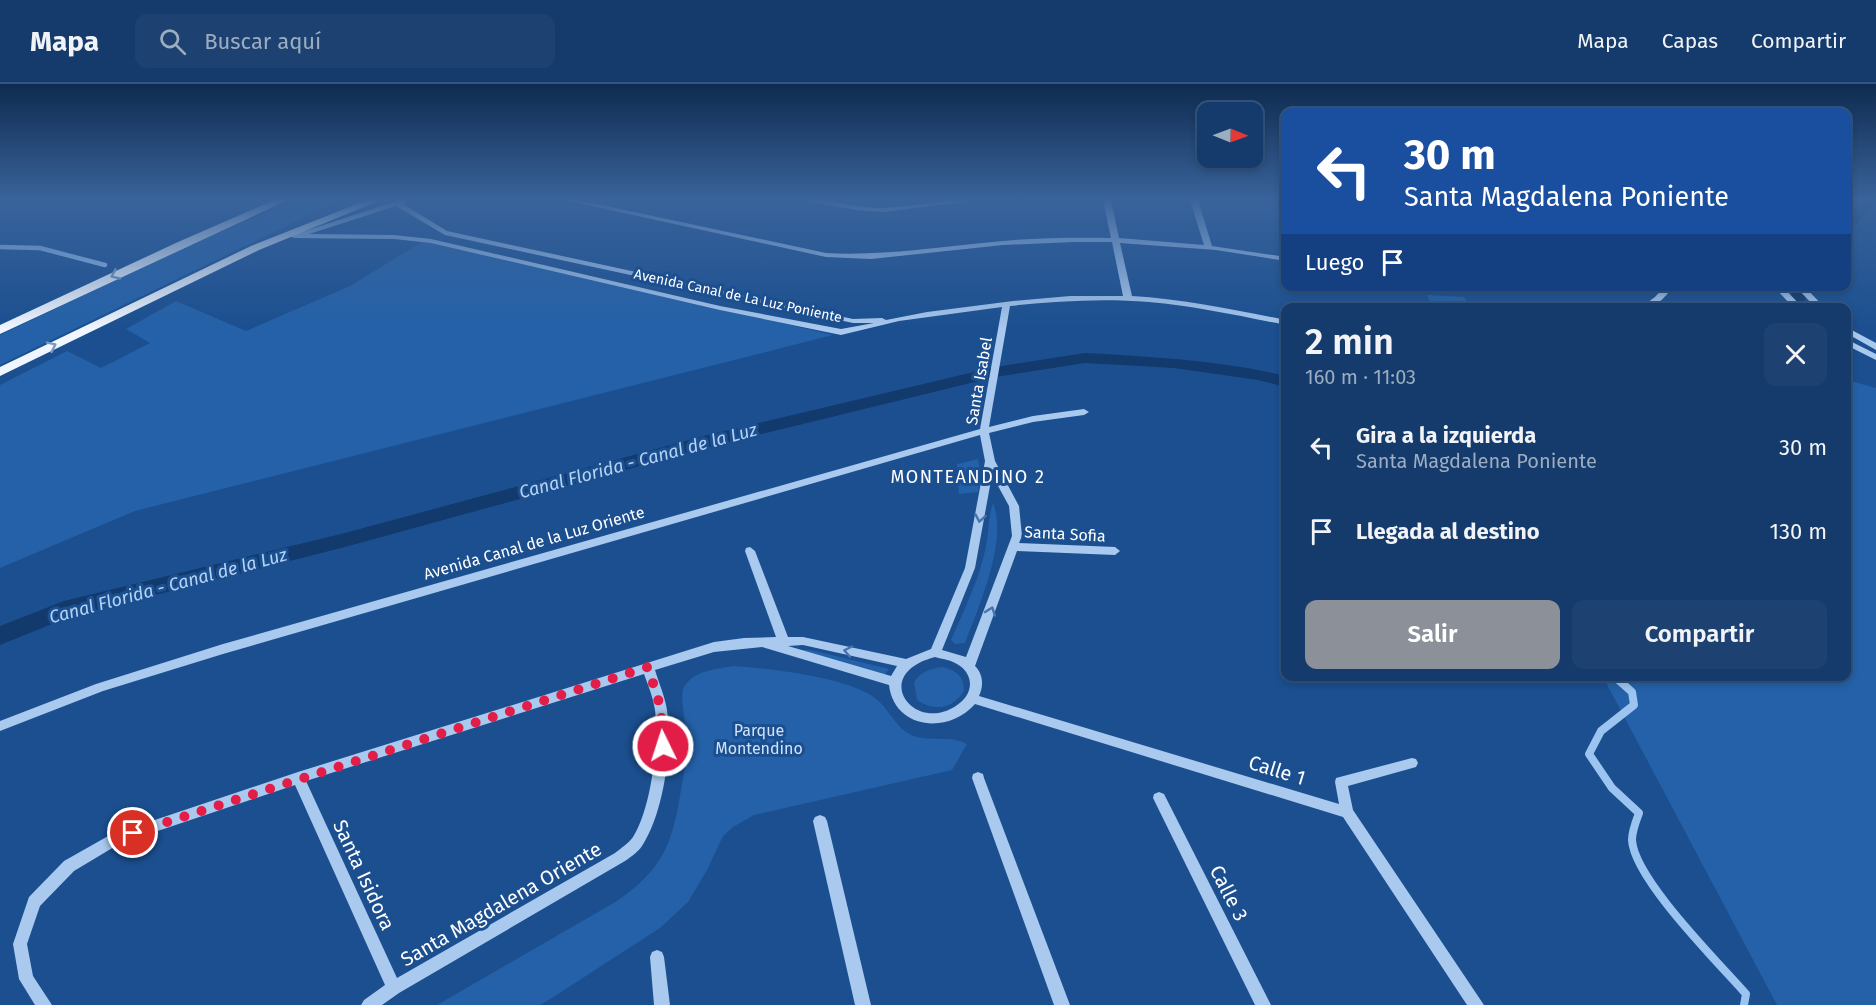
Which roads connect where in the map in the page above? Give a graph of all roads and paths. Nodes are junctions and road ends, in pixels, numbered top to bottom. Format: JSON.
{"nodes":[{"id":1,"x":184,"y":243,"type":"edge"},
{"id":2,"x":269,"y":243,"type":"edge"},
{"id":3,"x":440,"y":243,"type":"edge"},
{"id":4,"x":491,"y":243,"type":"edge"},
{"id":5,"x":770,"y":243,"type":"edge"},
{"id":6,"x":1005,"y":243,"type":"edge"},
{"id":7,"x":1114,"y":243,"type":"edge"},
{"id":8,"x":1145,"y":243,"type":"edge"},
{"id":9,"x":1208,"y":243,"type":"edge"},
{"id":10,"x":1209,"y":247,"type":"junction"},
{"id":11,"x":1281,"y":258,"type":"edge"},
{"id":12,"x":1665,"y":291,"type":"edge"},
{"id":13,"x":1782,"y":291,"type":"edge"},
{"id":14,"x":1804,"y":291,"type":"edge"},
{"id":15,"x":1128,"y":298,"type":"junction"},
{"id":16,"x":1652,"y":303,"type":"edge"},
{"id":17,"x":1794,"y":303,"type":"edge"},
{"id":18,"x":1816,"y":303,"type":"edge"},
{"id":19,"x":1006,"y":305,"type":"junction"},
{"id":20,"x":897,"y":320,"type":"junction"},
{"id":21,"x":1281,"y":322,"type":"edge"},
{"id":22,"x":0,"y":330,"type":"edge"},
{"id":23,"x":1851,"y":332,"type":"edge"},
{"id":24,"x":1851,"y":344,"type":"edge"},
{"id":25,"x":1875,"y":352,"type":"edge"},
{"id":26,"x":0,"y":372,"type":"edge"},
{"id":27,"x":1084,"y":412,"type":"dead end"},
{"id":28,"x":984,"y":430,"type":"junction"},
{"id":29,"x":990,"y":461,"type":"junction"},
{"id":30,"x":1014,"y":547,"type":"junction"},
{"id":31,"x":750,"y":550,"type":"dead end"},
{"id":32,"x":1114,"y":551,"type":"dead end"},
{"id":33,"x":783,"y":640,"type":"junction"},
{"id":34,"x":766,"y":644,"type":"junction"},
{"id":35,"x":935,"y":652,"type":"junction"},
{"id":36,"x":905,"y":663,"type":"junction"},
{"id":37,"x":969,"y":665,"type":"junction"},
{"id":38,"x":648,"y":667,"type":"junction"},
{"id":39,"x":896,"y":682,"type":"junction"},
{"id":40,"x":974,"y":699,"type":"junction"},
{"id":41,"x":0,"y":726,"type":"edge"},
{"id":42,"x":1412,"y":763,"type":"dead end"},
{"id":43,"x":297,"y":778,"type":"junction"},
{"id":44,"x":978,"y":778,"type":"dead end"},
{"id":45,"x":1160,"y":798,"type":"dead end"},
{"id":46,"x":1347,"y":812,"type":"junction"},
{"id":47,"x":820,"y":821,"type":"dead end"},
{"id":48,"x":657,"y":957,"type":"dead end"},
{"id":49,"x":394,"y":988,"type":"junction"},
{"id":50,"x":44,"y":1005,"type":"edge"},
{"id":51,"x":369,"y":1005,"type":"edge"},
{"id":52,"x":662,"y":1005,"type":"edge"},
{"id":53,"x":863,"y":1005,"type":"edge"},
{"id":54,"x":1062,"y":1005,"type":"edge"},
{"id":55,"x":1263,"y":1005,"type":"edge"},
{"id":56,"x":1476,"y":1005,"type":"edge"}],
"edges":[{"from":1,"to":22,"type":"main road","one_way":true},
{"from":26,"to":2,"type":"main road","one_way":true},
{"from":3,"to":20,"type":"street","name":"Avenida Canal de La Luz Poniente"},
{"from":4,"to":20,"type":"street"},
{"from":5,"to":6,"type":"street"},
{"from":7,"to":15,"type":"street"},
{"from":8,"to":10,"type":"street"},
{"from":9,"to":10,"type":"street"},
{"from":10,"to":11,"type":"street"},
{"from":12,"to":16,"type":"street"},
{"from":13,"to":17,"type":"street"},
{"from":14,"to":18,"type":"street"},
{"from":15,"to":19,"type":"street","name":"Avenida Canal de La Luz Poniente"},
{"from":15,"to":21,"type":"street","name":"Avenida Canal de La Luz Poniente"},
{"from":19,"to":20,"type":"street","name":"Avenida Canal de La Luz Poniente"},
{"from":19,"to":28,"type":"street","name":"Santa Isabel"},
{"from":23,"to":25,"type":"street"},
{"from":24,"to":25,"type":"street"},
{"from":27,"to":28,"type":"street","name":"Avenida Canal de la Luz Oriente"},
{"from":28,"to":29,"type":"street","name":"Santa Isabel"},
{"from":28,"to":41,"type":"street","name":"Avenida Canal de la Luz Oriente"},
{"from":29,"to":30,"type":"street"},
{"from":29,"to":35,"type":"street","one_way":true},
{"from":30,"to":32,"type":"street","name":"Santa Sofia"},
{"from":37,"to":30,"type":"street","one_way":true},
{"from":31,"to":33,"type":"street"},
{"from":33,"to":34,"type":"street"},
{"from":36,"to":33,"type":"street","one_way":true},
{"from":34,"to":38,"type":"street"},
{"from":34,"to":39,"type":"street"},
{"from":35,"to":36,"type":"street"},
{"from":35,"to":37,"type":"street"},
{"from":36,"to":39,"type":"street"},
{"from":37,"to":40,"type":"street"},
{"from":38,"to":43,"type":"street"},
{"from":38,"to":49,"type":"street","name":"Santa Magdalena Oriente"},
{"from":39,"to":40,"type":"street"},
{"from":40,"to":46,"type":"street","name":"Calle 1"},
{"from":42,"to":46,"type":"street"},
{"from":43,"to":49,"type":"street","name":"Santa Isidora"},
{"from":43,"to":50,"type":"street"},
{"from":44,"to":54,"type":"street"},
{"from":45,"to":55,"type":"street","name":"Calle 3"},
{"from":46,"to":56,"type":"street"},
{"from":47,"to":53,"type":"street"},
{"from":48,"to":52,"type":"street"},
{"from":49,"to":51,"type":"street","name":"Santa Magdalena Oriente"}]}
